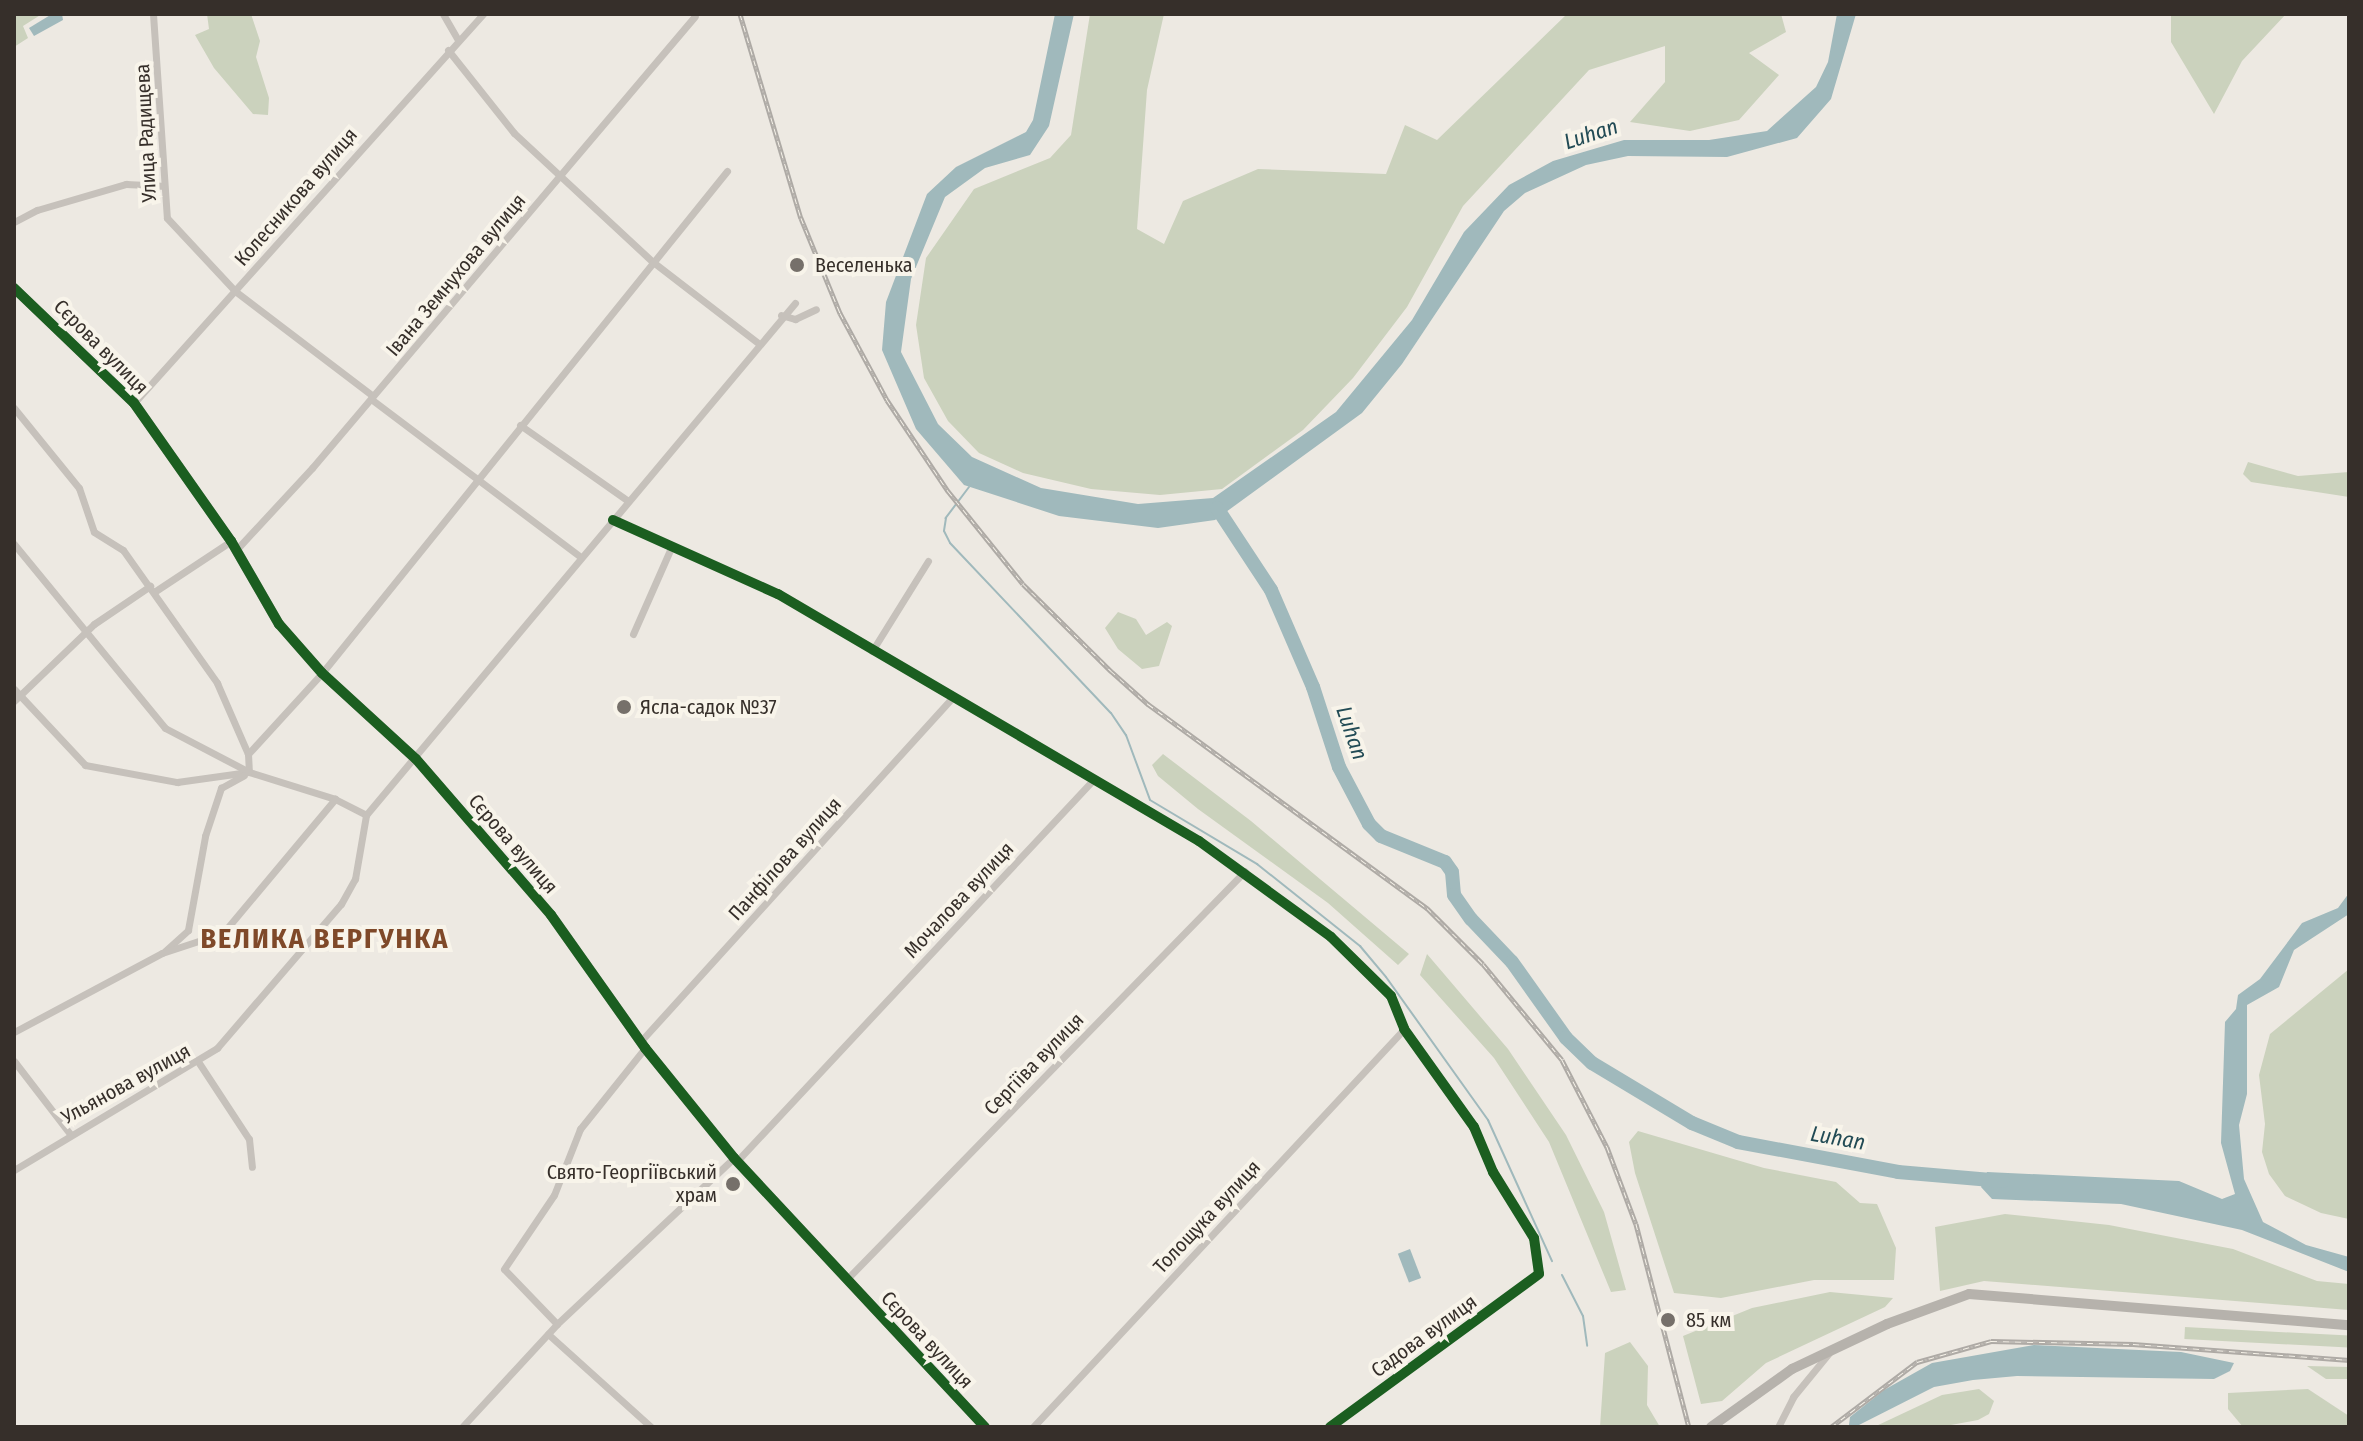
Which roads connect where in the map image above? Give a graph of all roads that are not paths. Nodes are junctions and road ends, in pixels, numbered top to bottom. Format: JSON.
{"nodes":[{"id":1,"x":153,"y":14,"type":"edge"},
{"id":2,"x":443,"y":14,"type":"edge"},
{"id":3,"x":483,"y":14,"type":"edge"},
{"id":4,"x":695,"y":16,"type":"dead end"},
{"id":5,"x":458,"y":40,"type":"junction"},
{"id":6,"x":448,"y":50,"type":"junction"},
{"id":7,"x":727,"y":171,"type":"dead end"},
{"id":8,"x":562,"y":174,"type":"junction"},
{"id":9,"x":161,"y":186,"type":"junction"},
{"id":10,"x":14,"y":222,"type":"edge"},
{"id":11,"x":653,"y":262,"type":"junction"},
{"id":12,"x":14,"y":288,"type":"edge"},
{"id":13,"x":235,"y":291,"type":"junction"},
{"id":14,"x":795,"y":303,"type":"dead end"},
{"id":15,"x":816,"y":309,"type":"dead end"},
{"id":16,"x":781,"y":315,"type":"junction"},
{"id":17,"x":758,"y":343,"type":"junction"},
{"id":18,"x":372,"y":398,"type":"junction"},
{"id":19,"x":134,"y":403,"type":"junction"},
{"id":20,"x":14,"y":408,"type":"edge"},
{"id":21,"x":520,"y":425,"type":"junction"},
{"id":22,"x":478,"y":482,"type":"junction"},
{"id":23,"x":628,"y":501,"type":"junction"},
{"id":24,"x":613,"y":520,"type":"junction"},
{"id":25,"x":14,"y":544,"type":"edge"},
{"id":26,"x":234,"y":545,"type":"junction"},
{"id":27,"x":671,"y":548,"type":"junction"},
{"id":28,"x":581,"y":557,"type":"junction"},
{"id":29,"x":928,"y":561,"type":"dead end"},
{"id":30,"x":152,"y":589,"type":"junction"},
{"id":31,"x":633,"y":634,"type":"dead end"},
{"id":32,"x":87,"y":635,"type":"junction"},
{"id":33,"x":872,"y":651,"type":"junction"},
{"id":34,"x":322,"y":673,"type":"junction"},
{"id":35,"x":14,"y":689,"type":"edge"},
{"id":36,"x":953,"y":697,"type":"junction"},
{"id":37,"x":17,"y":699,"type":"edge"},
{"id":38,"x":248,"y":754,"type":"junction"},
{"id":39,"x":416,"y":759,"type":"junction"},
{"id":40,"x":249,"y":772,"type":"junction"},
{"id":41,"x":1094,"y":779,"type":"junction"},
{"id":42,"x":335,"y":799,"type":"junction"},
{"id":43,"x":366,"y":815,"type":"junction"},
{"id":44,"x":1245,"y":871,"type":"junction"},
{"id":45,"x":162,"y":953,"type":"junction"},
{"id":46,"x":1404,"y":1029,"type":"junction"},
{"id":47,"x":14,"y":1032,"type":"edge"},
{"id":48,"x":643,"y":1045,"type":"junction"},
{"id":49,"x":14,"y":1061,"type":"edge"},
{"id":50,"x":199,"y":1063,"type":"junction"},
{"id":51,"x":70,"y":1134,"type":"junction"},
{"id":52,"x":735,"y":1160,"type":"junction"},
{"id":53,"x":252,"y":1167,"type":"dead end"},
{"id":54,"x":14,"y":1170,"type":"edge"},
{"id":55,"x":846,"y":1280,"type":"junction"},
{"id":56,"x":557,"y":1324,"type":"junction"},
{"id":57,"x":2349,"y":1325,"type":"edge"},
{"id":58,"x":548,"y":1334,"type":"junction"},
{"id":59,"x":1833,"y":1349,"type":"junction"},
{"id":60,"x":462,"y":1427,"type":"edge"},
{"id":61,"x":651,"y":1427,"type":"edge"},
{"id":62,"x":985,"y":1427,"type":"edge"},
{"id":63,"x":1033,"y":1427,"type":"edge"},
{"id":64,"x":1330,"y":1427,"type":"edge"},
{"id":65,"x":1711,"y":1427,"type":"edge"},
{"id":66,"x":1778,"y":1427,"type":"edge"}],
"edges":[{"from":1,"to":9,"type":"street","name":"Улица Радищева"},
{"from":2,"to":5,"type":"street"},
{"from":3,"to":5,"type":"street","name":"Колесникова вулиця"},
{"from":4,"to":8,"type":"street","name":"Івана Земнухова вулиця"},
{"from":5,"to":6,"type":"street","name":"Колесникова вулиця"},
{"from":6,"to":8,"type":"street"},
{"from":6,"to":13,"type":"street","name":"Колесникова вулиця"},
{"from":7,"to":11,"type":"street"},
{"from":8,"to":11,"type":"street"},
{"from":8,"to":18,"type":"street","name":"Івана Земнухова вулиця"},
{"from":9,"to":10,"type":"street"},
{"from":9,"to":13,"type":"street","name":"Улица Радищева"},
{"from":11,"to":17,"type":"street"},
{"from":11,"to":21,"type":"street"},
{"from":12,"to":19,"type":"street","name":"Сєрова вулиця"},
{"from":13,"to":18,"type":"street","name":"Улица Радищева"},
{"from":13,"to":19,"type":"street","name":"Колесникова вулиця"},
{"from":14,"to":16,"type":"street"},
{"from":15,"to":16,"type":"street"},
{"from":16,"to":17,"type":"street"},
{"from":17,"to":23,"type":"street"},
{"from":18,"to":22,"type":"street","name":"Улица Радищева"},
{"from":18,"to":26,"type":"street","name":"Івана Земнухова вулиця"},
{"from":19,"to":26,"type":"street","name":"Сєрова вулиця"},
{"from":20,"to":30,"type":"street"},
{"from":21,"to":22,"type":"street"},
{"from":21,"to":23,"type":"street"},
{"from":22,"to":28,"type":"street","name":"Улица Радищева"},
{"from":22,"to":34,"type":"street"},
{"from":23,"to":24,"type":"street"},
{"from":24,"to":27,"type":"street"},
{"from":24,"to":28,"type":"street"},
{"from":25,"to":32,"type":"street"},
{"from":26,"to":30,"type":"street","name":"Івана Земнухова вулиця"},
{"from":26,"to":34,"type":"street","name":"Сєрова вулиця"},
{"from":27,"to":31,"type":"street"},
{"from":27,"to":33,"type":"street"},
{"from":28,"to":39,"type":"street"},
{"from":29,"to":33,"type":"street"},
{"from":30,"to":32,"type":"street","name":"Івана Земнухова вулиця"},
{"from":30,"to":38,"type":"street"},
{"from":32,"to":37,"type":"street","name":"Івана Земнухова вулиця"},
{"from":32,"to":40,"type":"street"},
{"from":33,"to":36,"type":"street"},
{"from":34,"to":38,"type":"street"},
{"from":34,"to":39,"type":"street","name":"Сєрова вулиця"},
{"from":35,"to":37,"type":"street"},
{"from":36,"to":41,"type":"street"},
{"from":36,"to":48,"type":"street","name":"Панфілова вулиця"},
{"from":37,"to":40,"type":"street"},
{"from":38,"to":40,"type":"street"},
{"from":39,"to":43,"type":"street"},
{"from":39,"to":48,"type":"street","name":"Сєрова вулиця"},
{"from":40,"to":42,"type":"street"},
{"from":40,"to":45,"type":"street"},
{"from":41,"to":44,"type":"street"},
{"from":41,"to":52,"type":"street","name":"Мочалова вулиця"},
{"from":42,"to":43,"type":"street"},
{"from":42,"to":45,"type":"street"},
{"from":43,"to":50,"type":"street","name":"Ульянова вулиця"},
{"from":44,"to":46,"type":"street"},
{"from":44,"to":55,"type":"street","name":"Сергіїва вулиця"},
{"from":45,"to":47,"type":"street"},
{"from":46,"to":63,"type":"street","name":"Толощука вулиця"},
{"from":46,"to":64,"type":"street","name":"Садова вулиця"},
{"from":48,"to":52,"type":"street","name":"Сєрова вулиця"},
{"from":48,"to":56,"type":"street","name":"Панфілова вулиця"},
{"from":49,"to":51,"type":"street"},
{"from":50,"to":51,"type":"street","name":"Ульянова вулиця"},
{"from":50,"to":53,"type":"street"},
{"from":51,"to":54,"type":"street","name":"Ульянова вулиця"},
{"from":52,"to":55,"type":"street","name":"Сєрова вулиця"},
{"from":52,"to":56,"type":"street","name":"Мочалова вулиця"},
{"from":55,"to":62,"type":"street","name":"Сєрова вулиця"},
{"from":56,"to":58,"type":"street","name":"Мочалова вулиця"},
{"from":57,"to":59,"type":"street"},
{"from":58,"to":60,"type":"street","name":"Мочалова вулиця"},
{"from":58,"to":61,"type":"street"},
{"from":59,"to":65,"type":"street"},
{"from":59,"to":66,"type":"street"}]}
